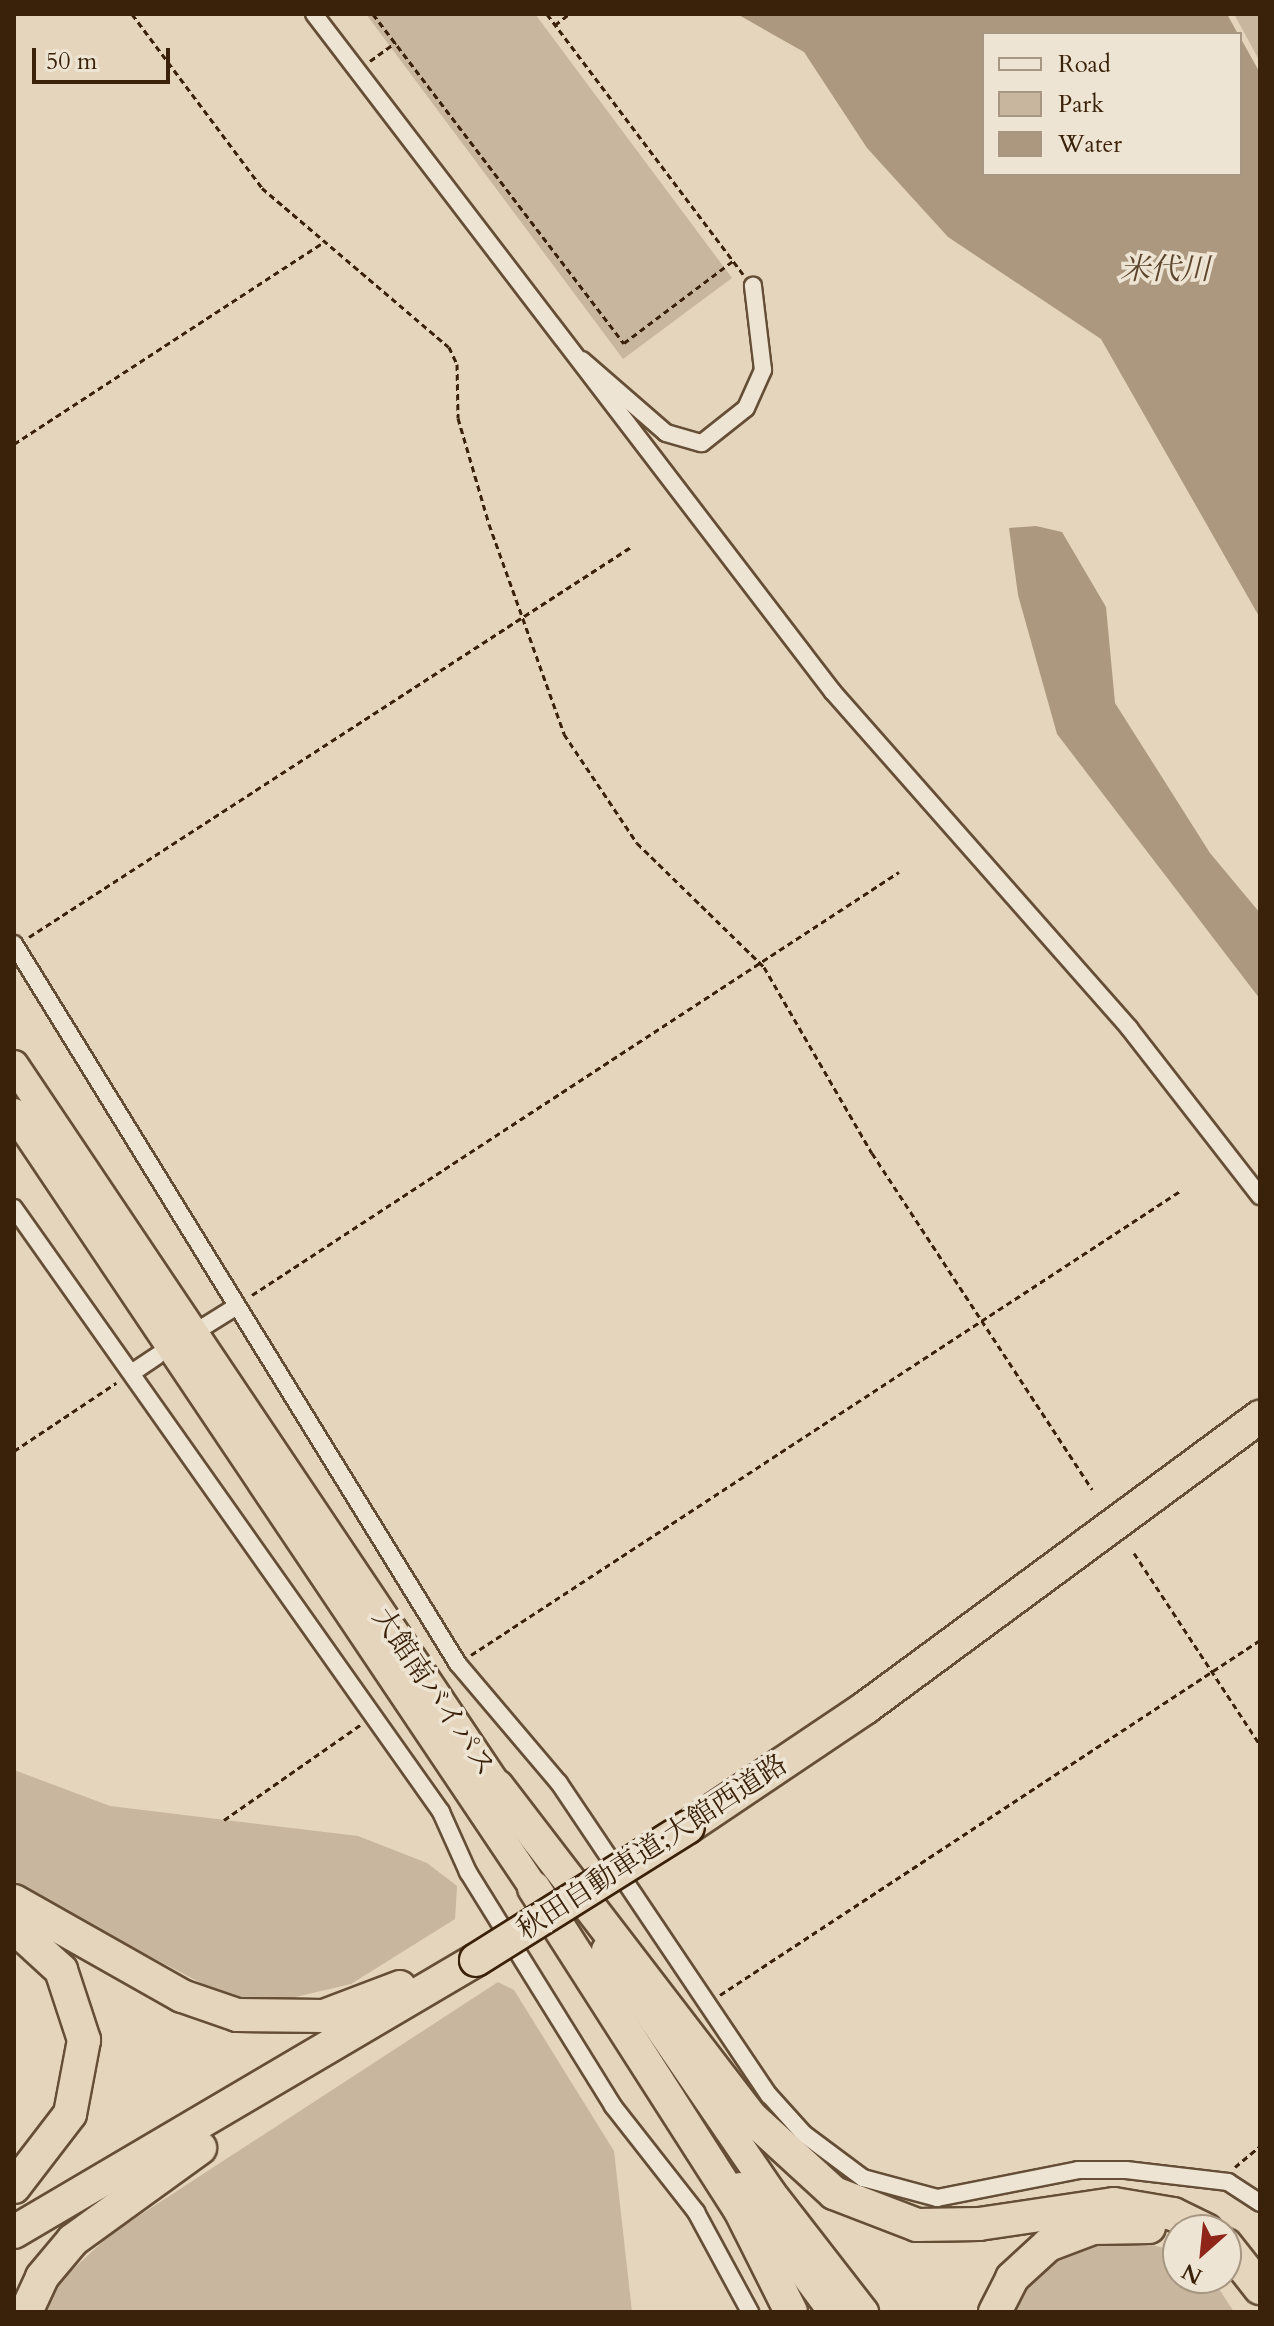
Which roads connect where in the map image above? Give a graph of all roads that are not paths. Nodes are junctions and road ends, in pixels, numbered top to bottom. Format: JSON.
{"nodes":[{"id":1,"x":314,"y":14,"type":"edge"},
{"id":2,"x":753,"y":286,"type":"dead end"},
{"id":3,"x":567,"y":349,"type":"junction"},
{"id":4,"x":14,"y":945,"type":"edge"},
{"id":5,"x":14,"y":1065,"type":"edge"},
{"id":6,"x":14,"y":1113,"type":"edge"},
{"id":7,"x":1260,"y":1196,"type":"edge"},
{"id":8,"x":14,"y":1208,"type":"edge"},
{"id":9,"x":234,"y":1308,"type":"junction"},
{"id":10,"x":205,"y":1326,"type":"dead end"},
{"id":11,"x":157,"y":1356,"type":"dead end"},
{"id":12,"x":133,"y":1372,"type":"junction"},
{"id":13,"x":1260,"y":1417,"type":"edge"},
{"id":14,"x":497,"y":1786,"type":"junction"},
{"id":15,"x":534,"y":1888,"type":"junction"},
{"id":16,"x":14,"y":1901,"type":"edge"},
{"id":17,"x":14,"y":1927,"type":"edge"},
{"id":18,"x":473,"y":1954,"type":"junction"},
{"id":19,"x":413,"y":2001,"type":"junction"},
{"id":20,"x":14,"y":2187,"type":"edge"},
{"id":21,"x":1260,"y":2203,"type":"edge"},
{"id":22,"x":1173,"y":2214,"type":"edge"},
{"id":23,"x":14,"y":2232,"type":"edge"},
{"id":24,"x":1162,"y":2235,"type":"edge"},
{"id":25,"x":1242,"y":2265,"type":"edge"},
{"id":26,"x":1260,"y":2288,"type":"edge"},
{"id":27,"x":1238,"y":2294,"type":"edge"},
{"id":28,"x":26,"y":2312,"type":"edge"},
{"id":29,"x":750,"y":2312,"type":"edge"},
{"id":30,"x":791,"y":2312,"type":"edge"},
{"id":31,"x":833,"y":2312,"type":"edge"},
{"id":32,"x":864,"y":2312,"type":"edge"},
{"id":33,"x":995,"y":2312,"type":"edge"},
{"id":34,"x":1248,"y":2312,"type":"edge"}],
"edges":[{"from":1,"to":3,"type":"street"},
{"from":2,"to":3,"type":"street"},
{"from":3,"to":7,"type":"street"},
{"from":4,"to":9,"type":"street"},
{"from":5,"to":14,"type":"highway","name":"大館南バイパス"},
{"from":6,"to":15,"type":"highway","name":"大館南バイパス"},
{"from":8,"to":12,"type":"street"},
{"from":9,"to":10,"type":"street"},
{"from":9,"to":21,"type":"street"},
{"from":11,"to":12,"type":"street"},
{"from":12,"to":29,"type":"street"},
{"from":13,"to":18,"type":"highway","name":"秋田自動車道;大館西道路","bridge":true},
{"from":14,"to":22,"type":"highway"},
{"from":14,"to":32,"type":"highway","name":"大館南バイパス"},
{"from":15,"to":30,"type":"highway"},
{"from":15,"to":31,"type":"highway","name":"大館南バイパス"},
{"from":16,"to":18,"type":"highway"},
{"from":17,"to":20,"type":"highway"},
{"from":18,"to":19,"type":"highway","name":"秋田自動車道;大館西道路"},
{"from":19,"to":23,"type":"highway","name":"秋田自動車道;大館西道路"},
{"from":19,"to":28,"type":"highway"},
{"from":24,"to":33,"type":"highway"},
{"from":25,"to":26,"type":"highway"},
{"from":27,"to":34,"type":"highway"}]}
